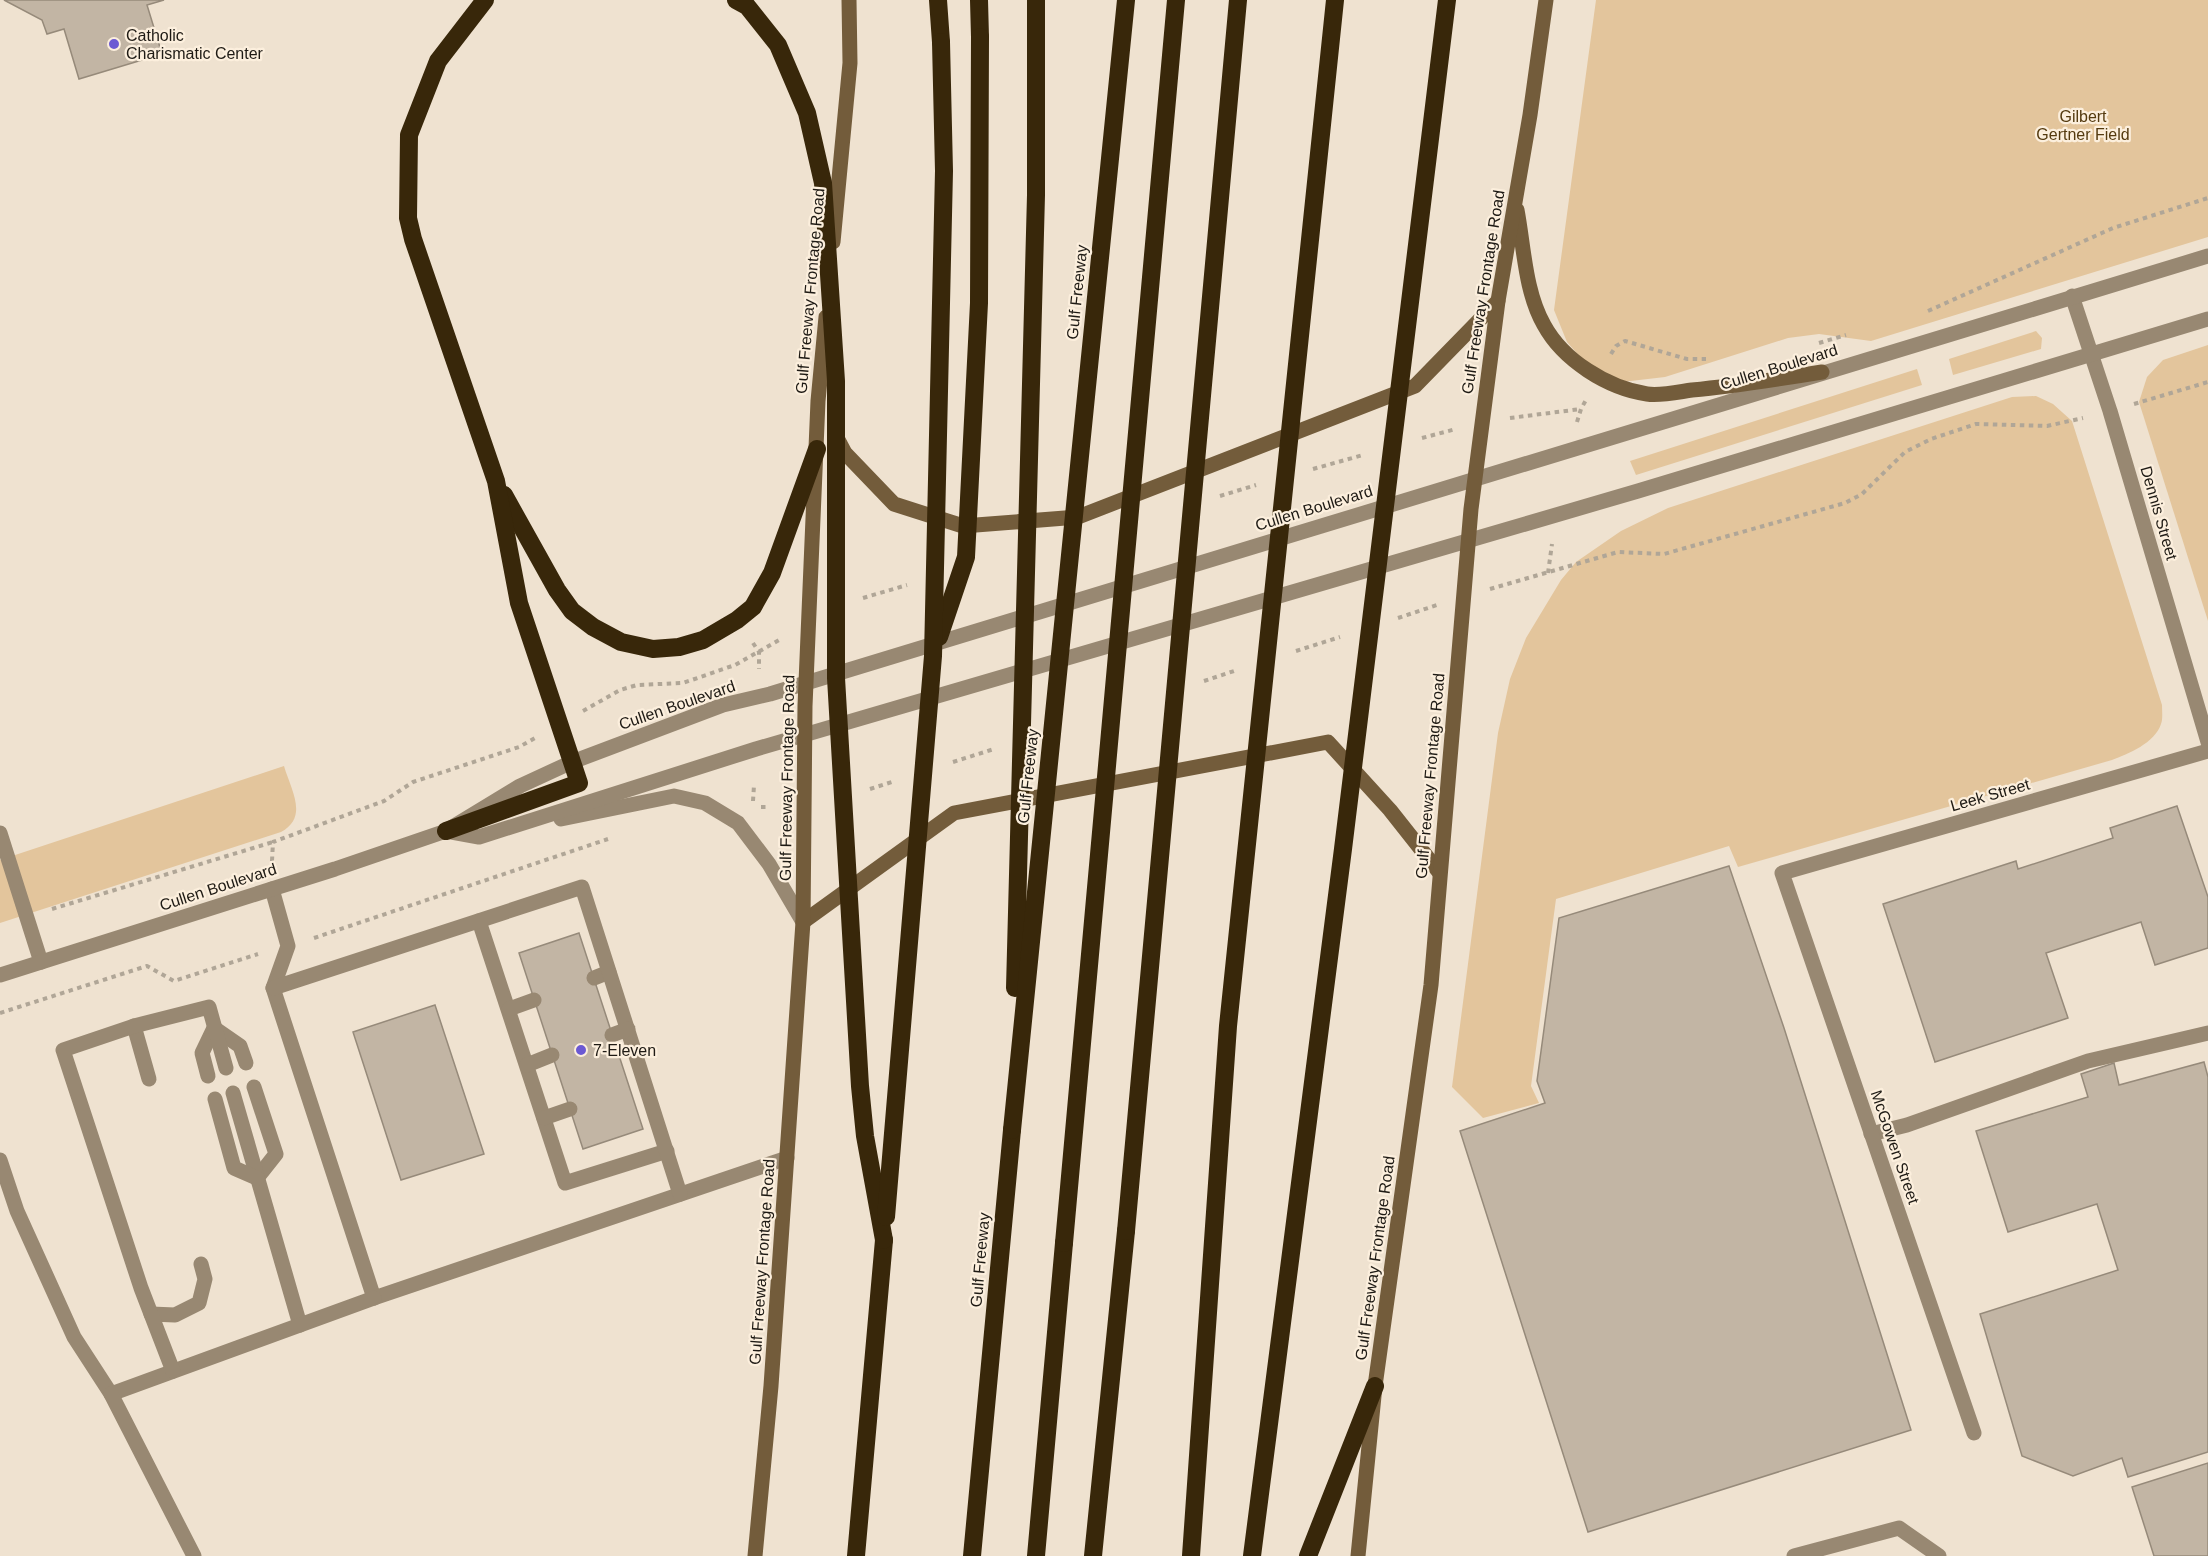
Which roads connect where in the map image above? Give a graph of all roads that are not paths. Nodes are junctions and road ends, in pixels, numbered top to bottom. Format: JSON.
{"nodes":[{"id":1,"x":485,"y":0,"type":"edge"},
{"id":2,"x":736,"y":0,"type":"edge"},
{"id":3,"x":849,"y":0,"type":"edge"},
{"id":4,"x":938,"y":0,"type":"edge"},
{"id":5,"x":979,"y":0,"type":"edge"},
{"id":6,"x":1036,"y":0,"type":"edge"},
{"id":7,"x":1126,"y":0,"type":"edge"},
{"id":8,"x":1176,"y":0,"type":"edge"},
{"id":9,"x":1238,"y":0,"type":"edge"},
{"id":10,"x":1335,"y":0,"type":"edge"},
{"id":11,"x":1447,"y":0,"type":"edge"},
{"id":12,"x":1546,"y":0,"type":"edge"},
{"id":13,"x":1516,"y":199,"type":"junction"},
{"id":14,"x":2208,"y":256,"type":"edge"},
{"id":15,"x":2072,"y":296,"type":"junction"},
{"id":16,"x":1498,"y":301,"type":"junction"},
{"id":17,"x":2208,"y":319,"type":"edge"},
{"id":18,"x":2090,"y":354,"type":"junction"},
{"id":19,"x":1822,"y":372,"type":"junction"},
{"id":20,"x":818,"y":401,"type":"junction"},
{"id":21,"x":817,"y":449,"type":"junction"},
{"id":22,"x":1475,"y":478,"type":"junction"},
{"id":23,"x":496,"y":481,"type":"junction"},
{"id":24,"x":1468,"y":541,"type":"junction"},
{"id":25,"x":933,"y":656,"type":"junction"},
{"id":26,"x":806,"y":683,"type":"junction"},
{"id":27,"x":805,"y":734,"type":"junction"},
{"id":28,"x":2208,"y":742,"type":"edge"},
{"id":29,"x":2208,"y":751,"type":"edge"},
{"id":30,"x":572,"y":762,"type":"junction"},
{"id":31,"x":446,"y":831,"type":"junction"},
{"id":32,"x":0,"y":833,"type":"edge"},
{"id":33,"x":479,"y":837,"type":"junction"},
{"id":34,"x":1439,"y":872,"type":"junction"},
{"id":35,"x":1782,"y":873,"type":"joint"},
{"id":36,"x":272,"y":889,"type":"junction"},
{"id":37,"x":479,"y":921,"type":"junction"},
{"id":38,"x":803,"y":922,"type":"junction"},
{"id":39,"x":41,"y":962,"type":"junction"},
{"id":40,"x":609,"y":972,"type":"junction"},
{"id":41,"x":0,"y":975,"type":"edge"},
{"id":42,"x":594,"y":978,"type":"dead end"},
{"id":43,"x":273,"y":988,"type":"junction"},
{"id":44,"x":534,"y":1000,"type":"dead end"},
{"id":45,"x":509,"y":1009,"type":"junction"},
{"id":46,"x":134,"y":1026,"type":"junction"},
{"id":47,"x":214,"y":1028,"type":"junction"},
{"id":48,"x":628,"y":1029,"type":"junction"},
{"id":49,"x":2208,"y":1033,"type":"edge"},
{"id":50,"x":612,"y":1035,"type":"dead end"},
{"id":51,"x":552,"y":1055,"type":"dead end"},
{"id":52,"x":246,"y":1063,"type":"dead end"},
{"id":53,"x":527,"y":1065,"type":"junction"},
{"id":54,"x":226,"y":1068,"type":"dead end"},
{"id":55,"x":208,"y":1076,"type":"dead end"},
{"id":56,"x":148,"y":1078,"type":"dead end"},
{"id":57,"x":254,"y":1087,"type":"dead end"},
{"id":58,"x":233,"y":1094,"type":"dead end"},
{"id":59,"x":215,"y":1099,"type":"dead end"},
{"id":60,"x":570,"y":1109,"type":"dead end"},
{"id":61,"x":544,"y":1118,"type":"junction"},
{"id":62,"x":1012,"y":1130,"type":"junction"},
{"id":63,"x":1871,"y":1134,"type":"junction"},
{"id":64,"x":667,"y":1151,"type":"junction"},
{"id":65,"x":787,"y":1158,"type":"junction"},
{"id":66,"x":0,"y":1160,"type":"edge"},
{"id":67,"x":257,"y":1178,"type":"junction"},
{"id":68,"x":680,"y":1194,"type":"junction"},
{"id":69,"x":884,"y":1240,"type":"junction"},
{"id":70,"x":201,"y":1264,"type":"dead end"},
{"id":71,"x":374,"y":1298,"type":"junction"},
{"id":72,"x":151,"y":1314,"type":"junction"},
{"id":73,"x":300,"y":1325,"type":"junction"},
{"id":74,"x":173,"y":1371,"type":"junction"},
{"id":75,"x":1375,"y":1386,"type":"junction"},
{"id":76,"x":111,"y":1394,"type":"junction"},
{"id":77,"x":1974,"y":1433,"type":"dead end"},
{"id":78,"x":194,"y":1556,"type":"edge"},
{"id":79,"x":755,"y":1556,"type":"edge"},
{"id":80,"x":856,"y":1556,"type":"edge"},
{"id":81,"x":972,"y":1556,"type":"edge"},
{"id":82,"x":1036,"y":1556,"type":"edge"},
{"id":83,"x":1093,"y":1556,"type":"edge"},
{"id":84,"x":1191,"y":1556,"type":"edge"},
{"id":85,"x":1252,"y":1556,"type":"edge"},
{"id":86,"x":1308,"y":1556,"type":"edge"},
{"id":87,"x":1358,"y":1556,"type":"edge"},
{"id":88,"x":1794,"y":1556,"type":"edge"},
{"id":89,"x":1940,"y":1556,"type":"edge"}],
"edges":[{"from":1,"to":23,"type":"highway"},
{"from":2,"to":69,"type":"highway","bridge":true},
{"from":3,"to":20,"type":"main road","name":"Gulf Freeway Frontage Road"},
{"from":4,"to":25,"type":"highway","bridge":true},
{"from":5,"to":25,"type":"highway","bridge":true},
{"from":6,"to":62,"type":"highway","bridge":true},
{"from":7,"to":62,"type":"highway","name":"Gulf Freeway","bridge":true},
{"from":8,"to":82,"type":"highway","bridge":true},
{"from":9,"to":83,"type":"highway","bridge":true},
{"from":10,"to":84,"type":"highway","bridge":true},
{"from":11,"to":85,"type":"highway","bridge":true},
{"from":12,"to":13,"type":"main road","name":"Gulf Freeway Frontage Road"},
{"from":13,"to":16,"type":"main road","name":"Gulf Freeway Frontage Road"},
{"from":13,"to":19,"type":"main road"},
{"from":14,"to":15,"type":"street","name":"Cullen Boulevard"},
{"from":15,"to":18,"type":"street","name":"Dennis Street"},
{"from":15,"to":19,"type":"street","name":"Cullen Boulevard"},
{"from":16,"to":20,"type":"main road"},
{"from":16,"to":22,"type":"main road","name":"Gulf Freeway Frontage Road"},
{"from":17,"to":18,"type":"street","name":"Cullen Boulevard"},
{"from":18,"to":24,"type":"street","name":"Cullen Boulevard"},
{"from":18,"to":28,"type":"street","name":"Dennis Street"},
{"from":19,"to":22,"type":"street","name":"Cullen Boulevard"},
{"from":20,"to":21,"type":"main road","name":"Gulf Freeway Frontage Road"},
{"from":21,"to":23,"type":"highway"},
{"from":21,"to":26,"type":"main road","name":"Gulf Freeway Frontage Road"},
{"from":22,"to":24,"type":"main road","name":"Gulf Freeway Frontage Road"},
{"from":22,"to":26,"type":"street","name":"Cullen Boulevard"},
{"from":23,"to":30,"type":"highway"},
{"from":24,"to":27,"type":"street","name":"Cullen Boulevard"},
{"from":24,"to":34,"type":"main road","name":"Gulf Freeway Frontage Road"},
{"from":25,"to":69,"type":"highway","bridge":true},
{"from":26,"to":27,"type":"main road","name":"Gulf Freeway Frontage Road"},
{"from":26,"to":30,"type":"street","name":"Cullen Boulevard"},
{"from":27,"to":33,"type":"street","name":"Cullen Boulevard"},
{"from":27,"to":38,"type":"main road","name":"Gulf Freeway Frontage Road"},
{"from":29,"to":35,"type":"street","name":"Leek Street"},
{"from":30,"to":31,"type":"highway"},
{"from":31,"to":33,"type":"street","name":"Cullen Boulevard"},
{"from":31,"to":36,"type":"street","name":"Cullen Boulevard"},
{"from":32,"to":39,"type":"street"},
{"from":33,"to":38,"type":"street"},
{"from":34,"to":38,"type":"main road"},
{"from":34,"to":75,"type":"main road","name":"Gulf Freeway Frontage Road"},
{"from":35,"to":63,"type":"street","name":"McGowen Street"},
{"from":36,"to":39,"type":"street","name":"Cullen Boulevard"},
{"from":36,"to":43,"type":"street"},
{"from":37,"to":40,"type":"street"},
{"from":37,"to":43,"type":"street"},
{"from":37,"to":45,"type":"street"},
{"from":38,"to":65,"type":"main road","name":"Gulf Freeway Frontage Road"},
{"from":39,"to":41,"type":"street","name":"Cullen Boulevard"},
{"from":40,"to":42,"type":"street"},
{"from":40,"to":48,"type":"street"},
{"from":43,"to":71,"type":"street"},
{"from":44,"to":45,"type":"street"},
{"from":45,"to":53,"type":"street"},
{"from":46,"to":47,"type":"street"},
{"from":46,"to":56,"type":"street"},
{"from":46,"to":72,"type":"street"},
{"from":47,"to":52,"type":"street"},
{"from":47,"to":54,"type":"street"},
{"from":47,"to":55,"type":"street"},
{"from":48,"to":50,"type":"street"},
{"from":48,"to":64,"type":"street"},
{"from":49,"to":63,"type":"street"},
{"from":51,"to":53,"type":"street"},
{"from":53,"to":61,"type":"street"},
{"from":57,"to":67,"type":"street"},
{"from":58,"to":67,"type":"street"},
{"from":59,"to":67,"type":"street"},
{"from":60,"to":61,"type":"street"},
{"from":61,"to":64,"type":"street"},
{"from":62,"to":81,"type":"highway","name":"Gulf Freeway"},
{"from":63,"to":77,"type":"street","name":"McGowen Street"},
{"from":64,"to":68,"type":"street"},
{"from":65,"to":68,"type":"street"},
{"from":65,"to":79,"type":"main road","name":"Gulf Freeway Frontage Road"},
{"from":66,"to":76,"type":"street"},
{"from":67,"to":73,"type":"street"},
{"from":68,"to":71,"type":"street"},
{"from":69,"to":80,"type":"highway"},
{"from":70,"to":72,"type":"street"},
{"from":71,"to":73,"type":"street"},
{"from":72,"to":74,"type":"street"},
{"from":73,"to":74,"type":"street"},
{"from":74,"to":76,"type":"street"},
{"from":75,"to":86,"type":"highway"},
{"from":75,"to":87,"type":"main road","name":"Gulf Freeway Frontage Road"},
{"from":76,"to":78,"type":"street"},
{"from":88,"to":89,"type":"street"}]}
